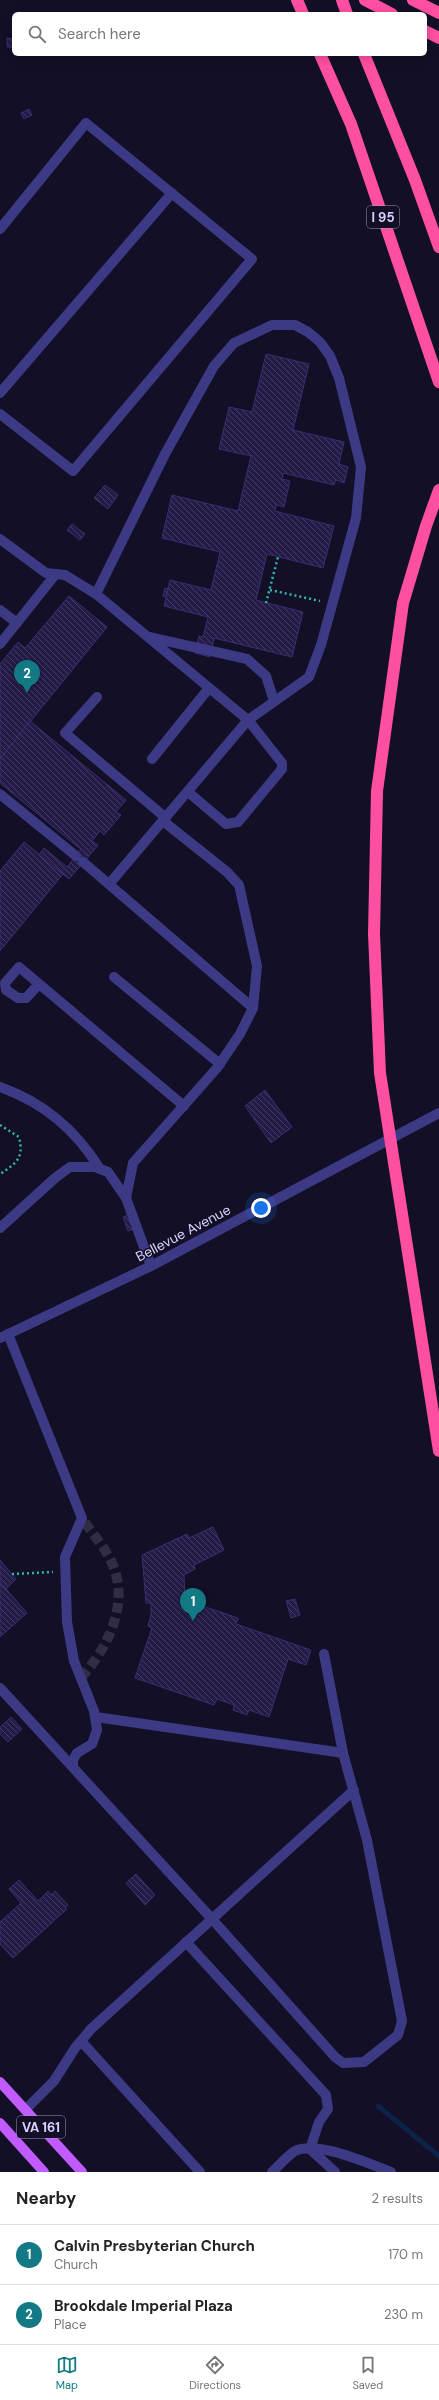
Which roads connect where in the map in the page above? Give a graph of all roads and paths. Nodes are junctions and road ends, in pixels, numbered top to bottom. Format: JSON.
{"nodes":[{"id":1,"x":297,"y":0,"type":"edge"},
{"id":2,"x":342,"y":0,"type":"edge"},
{"id":3,"x":365,"y":0,"type":"edge"},
{"id":4,"x":418,"y":3,"type":"edge"},
{"id":5,"x":302,"y":12,"type":"edge"},
{"id":6,"x":347,"y":12,"type":"edge"},
{"id":7,"x":388,"y":12,"type":"edge"},
{"id":8,"x":439,"y":13,"type":"edge"},
{"id":9,"x":321,"y":56,"type":"edge"},
{"id":10,"x":365,"y":56,"type":"edge"},
{"id":11,"x":172,"y":193,"type":"junction"},
{"id":12,"x":0,"y":228,"type":"edge"},
{"id":13,"x":439,"y":247,"type":"edge"},
{"id":14,"x":439,"y":382,"type":"edge"},
{"id":15,"x":0,"y":393,"type":"edge"},
{"id":16,"x":0,"y":414,"type":"edge"},
{"id":17,"x":439,"y":490,"type":"edge"},
{"id":18,"x":0,"y":539,"type":"edge"},
{"id":19,"x":278,"y":557,"type":"dead end"},
{"id":20,"x":55,"y":576,"type":"junction"},
{"id":21,"x":270,"y":590,"type":"junction"},
{"id":22,"x":96,"y":594,"type":"junction"},
{"id":23,"x":266,"y":603,"type":"dead end"},
{"id":24,"x":332,"y":604,"type":"junction"},
{"id":25,"x":0,"y":610,"type":"edge"},
{"id":26,"x":17,"y":623,"type":"junction"},
{"id":27,"x":146,"y":637,"type":"junction"},
{"id":28,"x":0,"y":644,"type":"edge"},
{"id":29,"x":209,"y":688,"type":"junction"},
{"id":30,"x":97,"y":697,"type":"dead end"},
{"id":31,"x":274,"y":701,"type":"junction"},
{"id":32,"x":248,"y":720,"type":"junction"},
{"id":33,"x":152,"y":759,"type":"dead end"},
{"id":34,"x":188,"y":792,"type":"junction"},
{"id":35,"x":0,"y":794,"type":"edge"},
{"id":36,"x":165,"y":819,"type":"junction"},
{"id":37,"x":110,"y":883,"type":"junction"},
{"id":38,"x":114,"y":977,"type":"dead end"},
{"id":39,"x":39,"y":984,"type":"dead end"},
{"id":40,"x":253,"y":1008,"type":"junction"},
{"id":41,"x":220,"y":1064,"type":"junction"},
{"id":42,"x":0,"y":1087,"type":"edge"},
{"id":43,"x":184,"y":1106,"type":"junction"},
{"id":44,"x":439,"y":1113,"type":"edge"},
{"id":45,"x":0,"y":1126,"type":"edge"},
{"id":46,"x":100,"y":1169,"type":"junction"},
{"id":47,"x":0,"y":1174,"type":"edge"},
{"id":48,"x":126,"y":1198,"type":"junction"},
{"id":49,"x":0,"y":1228,"type":"edge"},
{"id":50,"x":151,"y":1266,"type":"junction"},
{"id":51,"x":4,"y":1336,"type":"edge"},
{"id":52,"x":439,"y":1451,"type":"edge"},
{"id":53,"x":66,"y":1572,"type":"junction"},
{"id":54,"x":12,"y":1574,"type":"dead end"},
{"id":55,"x":324,"y":1654,"type":"dead end"},
{"id":56,"x":0,"y":1688,"type":"edge"},
{"id":57,"x":96,"y":1717,"type":"junction"},
{"id":58,"x":343,"y":1753,"type":"junction"},
{"id":59,"x":73,"y":1767,"type":"junction"},
{"id":60,"x":354,"y":1790,"type":"junction"},
{"id":61,"x":212,"y":1919,"type":"junction"},
{"id":62,"x":186,"y":1942,"type":"junction"},
{"id":63,"x":81,"y":2041,"type":"junction"},
{"id":64,"x":0,"y":2082,"type":"edge"},
{"id":65,"x":25,"y":2110,"type":"junction"},
{"id":66,"x":0,"y":2123,"type":"edge"},
{"id":67,"x":310,"y":2149,"type":"junction"},
{"id":68,"x":44,"y":2172,"type":"edge"},
{"id":69,"x":82,"y":2172,"type":"edge"},
{"id":70,"x":200,"y":2172,"type":"edge"},
{"id":71,"x":272,"y":2172,"type":"edge"},
{"id":72,"x":335,"y":2172,"type":"edge"},
{"id":73,"x":391,"y":2172,"type":"edge"}],
"edges":[{"from":1,"to":5,"type":"highway"},
{"from":2,"to":6,"type":"highway"},
{"from":3,"to":7,"type":"highway"},
{"from":4,"to":8,"type":"highway"},
{"from":9,"to":14,"type":"highway","number":"I 95"},
{"from":10,"to":13,"type":"highway"},
{"from":11,"to":12,"type":"street"},
{"from":11,"to":15,"type":"street"},
{"from":11,"to":16,"type":"street"},
{"from":17,"to":52,"type":"highway"},
{"from":18,"to":20,"type":"street"},
{"from":19,"to":21,"type":"path"},
{"from":20,"to":22,"type":"street"},
{"from":20,"to":26,"type":"street"},
{"from":21,"to":23,"type":"path"},
{"from":21,"to":24,"type":"path"},
{"from":22,"to":24,"type":"street"},
{"from":22,"to":27,"type":"street"},
{"from":24,"to":31,"type":"street"},
{"from":25,"to":26,"type":"street"},
{"from":26,"to":28,"type":"street"},
{"from":27,"to":29,"type":"street"},
{"from":27,"to":31,"type":"street"},
{"from":29,"to":32,"type":"street"},
{"from":29,"to":33,"type":"street"},
{"from":30,"to":36,"type":"street"},
{"from":31,"to":32,"type":"street"},
{"from":32,"to":34,"type":"street"},
{"from":32,"to":34,"type":"street"},
{"from":34,"to":36,"type":"street"},
{"from":35,"to":37,"type":"street"},
{"from":36,"to":37,"type":"street"},
{"from":36,"to":40,"type":"street"},
{"from":37,"to":40,"type":"street"},
{"from":38,"to":41,"type":"street"},
{"from":39,"to":43,"type":"street"},
{"from":40,"to":41,"type":"street"},
{"from":41,"to":43,"type":"street"},
{"from":42,"to":46,"type":"street"},
{"from":43,"to":48,"type":"street"},
{"from":44,"to":50,"type":"street","name":"Bellevue Avenue"},
{"from":45,"to":47,"type":"path"},
{"from":46,"to":48,"type":"street"},
{"from":46,"to":49,"type":"street"},
{"from":48,"to":50,"type":"street"},
{"from":50,"to":51,"type":"street","name":"Bellevue Avenue"},
{"from":51,"to":53,"type":"street"},
{"from":53,"to":54,"type":"path"},
{"from":53,"to":57,"type":"street"},
{"from":55,"to":58,"type":"street"},
{"from":56,"to":59,"type":"street"},
{"from":57,"to":58,"type":"street"},
{"from":57,"to":59,"type":"street"},
{"from":58,"to":60,"type":"street"},
{"from":59,"to":61,"type":"street"},
{"from":60,"to":61,"type":"street"},
{"from":60,"to":61,"type":"street"},
{"from":61,"to":62,"type":"street"},
{"from":62,"to":63,"type":"street"},
{"from":62,"to":67,"type":"street"},
{"from":63,"to":65,"type":"street"},
{"from":63,"to":70,"type":"street"},
{"from":64,"to":65,"type":"main road","number":"VA 161"},
{"from":65,"to":69,"type":"main road","number":"VA 161"},
{"from":66,"to":68,"type":"main road","number":"VA 161"},
{"from":67,"to":71,"type":"street"},
{"from":67,"to":72,"type":"street"},
{"from":67,"to":73,"type":"street"}]}
